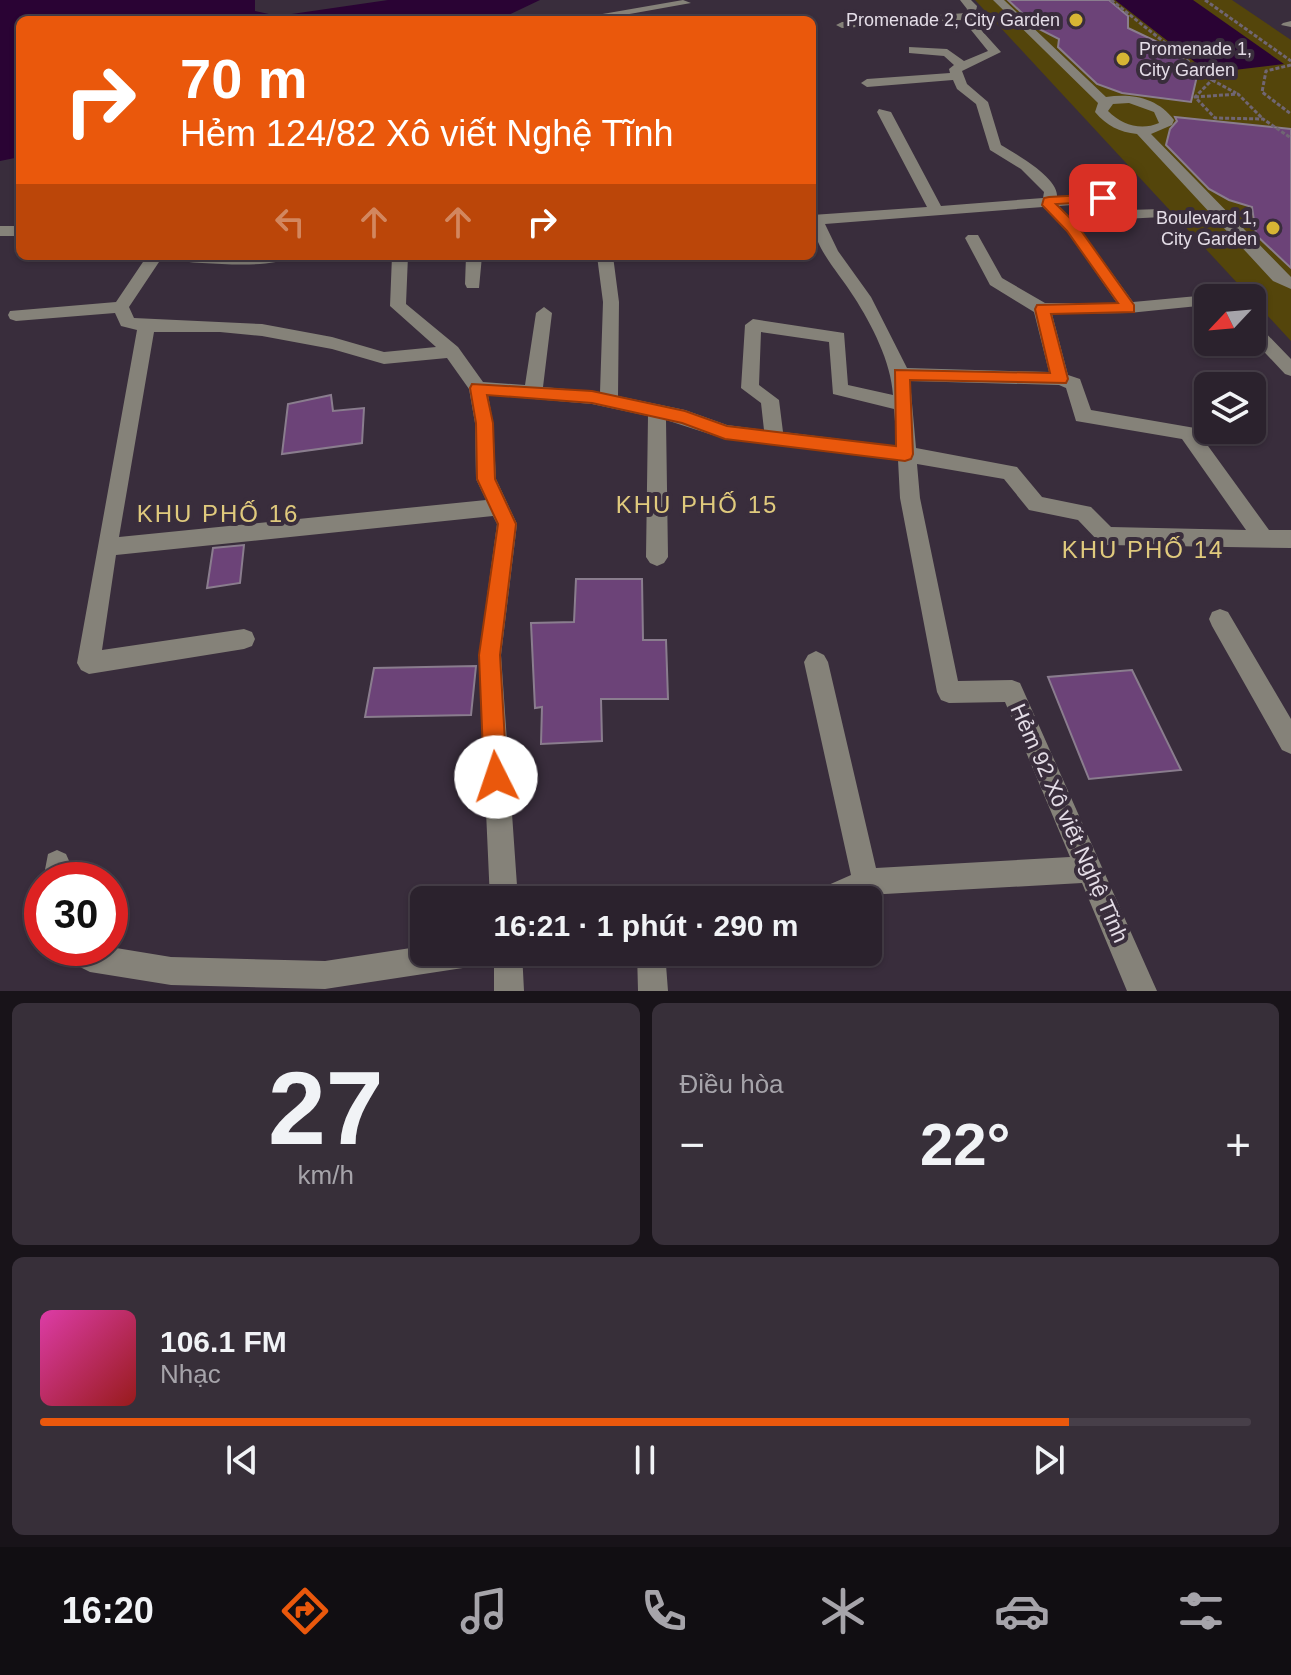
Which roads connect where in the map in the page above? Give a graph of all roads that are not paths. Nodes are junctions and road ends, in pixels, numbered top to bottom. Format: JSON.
{"nodes":[{"id":1,"x":965,"y":0,"type":"edge"},
{"id":2,"x":998,"y":0,"type":"edge"},
{"id":3,"x":686,"y":2,"type":"edge"},
{"id":4,"x":617,"y":16,"type":"edge"},
{"id":5,"x":970,"y":16,"type":"junction"},
{"id":6,"x":842,"y":25,"type":"dead end"},
{"id":7,"x":913,"y":50,"type":"dead end"},
{"id":8,"x":960,"y":71,"type":"junction"},
{"id":9,"x":867,"y":83,"type":"dead end"},
{"id":10,"x":1105,"y":103,"type":"junction"},
{"id":11,"x":884,"y":112,"type":"dead end"},
{"id":12,"x":1141,"y":131,"type":"junction"},
{"id":13,"x":1049,"y":201,"type":"junction"},
{"id":14,"x":936,"y":210,"type":"junction"},
{"id":15,"x":1238,"y":210,"type":"dead end"},
{"id":16,"x":1162,"y":213,"type":"dead end"},
{"id":17,"x":1217,"y":214,"type":"junction"},
{"id":18,"x":816,"y":220,"type":"edge"},
{"id":19,"x":816,"y":224,"type":"edge"},
{"id":20,"x":973,"y":238,"type":"dead end"},
{"id":21,"x":152,"y":260,"type":"edge"},
{"id":22,"x":400,"y":260,"type":"edge"},
{"id":23,"x":474,"y":260,"type":"edge"},
{"id":24,"x":606,"y":260,"type":"edge"},
{"id":25,"x":473,"y":284,"type":"dead end"},
{"id":26,"x":1291,"y":284,"type":"edge"},
{"id":27,"x":1194,"y":301,"type":"edge"},
{"id":28,"x":121,"y":307,"type":"junction"},
{"id":29,"x":1129,"y":308,"type":"junction"},
{"id":30,"x":1042,"y":309,"type":"junction"},
{"id":31,"x":544,"y":313,"type":"dead end"},
{"id":32,"x":16,"y":315,"type":"dead end"},
{"id":33,"x":146,"y":326,"type":"junction"},
{"id":34,"x":1266,"y":344,"type":"edge"},
{"id":35,"x":452,"y":351,"type":"junction"},
{"id":36,"x":1291,"y":370,"type":"edge"},
{"id":37,"x":901,"y":374,"type":"junction"},
{"id":38,"x":1060,"y":379,"type":"junction"},
{"id":39,"x":478,"y":388,"type":"junction"},
{"id":40,"x":533,"y":391,"type":"junction"},
{"id":41,"x":609,"y":401,"type":"junction"},
{"id":42,"x":903,"y":404,"type":"junction"},
{"id":43,"x":657,"y":411,"type":"junction"},
{"id":44,"x":774,"y":439,"type":"junction"},
{"id":45,"x":905,"y":454,"type":"junction"},
{"id":46,"x":499,"y":507,"type":"junction"},
{"id":47,"x":1264,"y":539,"type":"junction"},
{"id":48,"x":1291,"y":539,"type":"edge"},
{"id":49,"x":107,"y":547,"type":"junction"},
{"id":50,"x":657,"y":557,"type":"dead end"},
{"id":51,"x":1220,"y":619,"type":"dead end"},
{"id":52,"x":244,"y":639,"type":"dead end"},
{"id":53,"x":816,"y":662,"type":"dead end"},
{"id":54,"x":1291,"y":742,"type":"edge"},
{"id":55,"x":1090,"y":869,"type":"junction"},
{"id":56,"x":866,"y":882,"type":"junction"},
{"id":57,"x":503,"y":886,"type":"edge"},
{"id":58,"x":857,"y":886,"type":"edge"},
{"id":59,"x":410,"y":962,"type":"edge"},
{"id":60,"x":128,"y":964,"type":"edge"},
{"id":61,"x":508,"y":966,"type":"edge"},
{"id":62,"x":652,"y":966,"type":"edge"},
{"id":63,"x":509,"y":991,"type":"edge"},
{"id":64,"x":653,"y":991,"type":"edge"},
{"id":65,"x":1142,"y":991,"type":"edge"}],
"edges":[{"from":1,"to":5,"type":"street"},
{"from":2,"to":10,"type":"street"},
{"from":3,"to":4,"type":"street"},
{"from":5,"to":6,"type":"street"},
{"from":5,"to":8,"type":"street"},
{"from":7,"to":8,"type":"street"},
{"from":8,"to":9,"type":"street"},
{"from":8,"to":13,"type":"street"},
{"from":10,"to":12,"type":"street"},
{"from":10,"to":12,"type":"street"},
{"from":11,"to":14,"type":"street"},
{"from":12,"to":17,"type":"street"},
{"from":13,"to":14,"type":"street"},
{"from":13,"to":16,"type":"street"},
{"from":13,"to":29,"type":"street"},
{"from":14,"to":18,"type":"street"},
{"from":15,"to":17,"type":"street"},
{"from":17,"to":26,"type":"street"},
{"from":19,"to":37,"type":"street","name":"Hẻm 92 Xô viết Nghệ Tĩnh"},
{"from":20,"to":30,"type":"street"},
{"from":21,"to":28,"type":"street"},
{"from":22,"to":35,"type":"street"},
{"from":23,"to":25,"type":"street"},
{"from":24,"to":41,"type":"street"},
{"from":27,"to":29,"type":"street"},
{"from":28,"to":32,"type":"street"},
{"from":28,"to":33,"type":"street"},
{"from":29,"to":30,"type":"street"},
{"from":30,"to":38,"type":"street"},
{"from":31,"to":40,"type":"street"},
{"from":33,"to":35,"type":"street"},
{"from":33,"to":49,"type":"street"},
{"from":34,"to":36,"type":"street"},
{"from":35,"to":39,"type":"street"},
{"from":37,"to":38,"type":"street"},
{"from":37,"to":42,"type":"street","name":"Hẻm 92 Xô viết Nghệ Tĩnh"},
{"from":38,"to":47,"type":"street"},
{"from":39,"to":40,"type":"street"},
{"from":39,"to":46,"type":"street"},
{"from":40,"to":41,"type":"street"},
{"from":41,"to":43,"type":"street"},
{"from":42,"to":44,"type":"street"},
{"from":42,"to":45,"type":"street","name":"Hẻm 92 Xô viết Nghệ Tĩnh"},
{"from":43,"to":44,"type":"street"},
{"from":43,"to":50,"type":"street"},
{"from":44,"to":45,"type":"street"},
{"from":45,"to":47,"type":"street"},
{"from":45,"to":55,"type":"street","name":"Hẻm 92 Xô viết Nghệ Tĩnh"},
{"from":46,"to":49,"type":"street"},
{"from":46,"to":57,"type":"street"},
{"from":47,"to":48,"type":"street"},
{"from":49,"to":52,"type":"street"},
{"from":51,"to":54,"type":"street"},
{"from":53,"to":56,"type":"street"},
{"from":55,"to":56,"type":"street"},
{"from":55,"to":65,"type":"street","name":"Hẻm 92 Xô viết Nghệ Tĩnh"},
{"from":56,"to":58,"type":"street"},
{"from":59,"to":60,"type":"street"},
{"from":61,"to":63,"type":"street"},
{"from":62,"to":64,"type":"street"}]}
